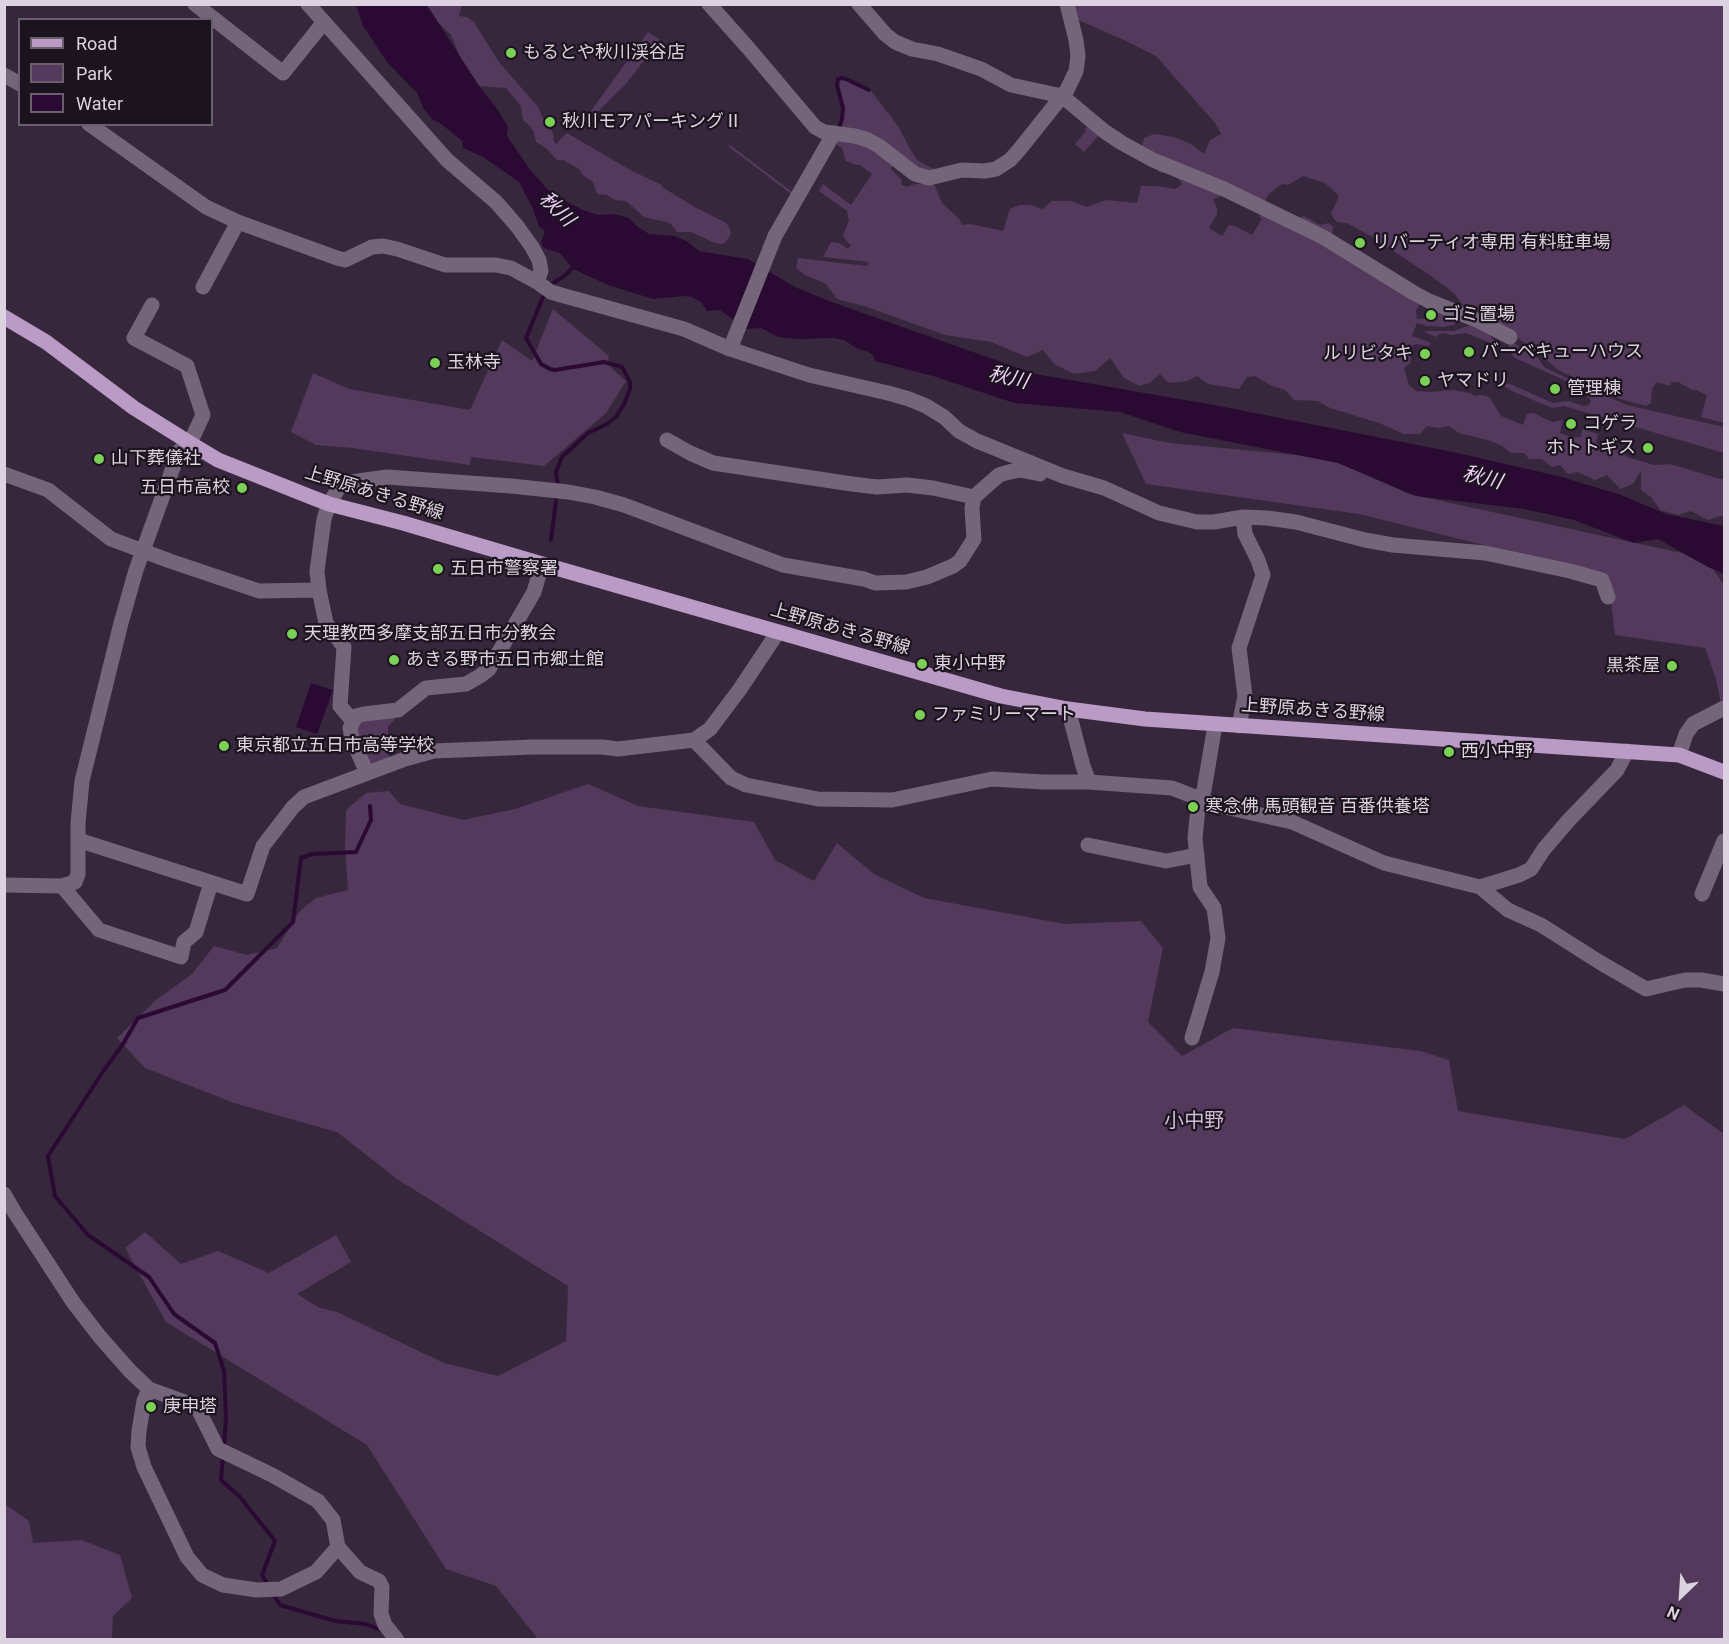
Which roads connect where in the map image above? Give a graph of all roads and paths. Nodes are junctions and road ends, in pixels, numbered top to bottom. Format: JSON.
{"nodes":[{"id":1,"x":195,"y":4,"type":"edge"},
{"id":2,"x":308,"y":4,"type":"edge"},
{"id":3,"x":709,"y":4,"type":"edge"},
{"id":4,"x":859,"y":4,"type":"edge"},
{"id":5,"x":1067,"y":4,"type":"edge"},
{"id":6,"x":213,"y":18,"type":"edge"},
{"id":7,"x":213,"y":18,"type":"edge"},
{"id":8,"x":324,"y":22,"type":"junction"},
{"id":9,"x":4,"y":75,"type":"edge"},
{"id":10,"x":18,"y":83,"type":"edge"},
{"id":11,"x":1062,"y":96,"type":"junction"},
{"id":12,"x":91,"y":126,"type":"edge"},
{"id":13,"x":834,"y":133,"type":"junction"},
{"id":14,"x":238,"y":222,"type":"junction"},
{"id":15,"x":542,"y":286,"type":"junction"},
{"id":16,"x":203,"y":287,"type":"dead end"},
{"id":17,"x":152,"y":305,"type":"dead end"},
{"id":18,"x":4,"y":317,"type":"edge"},
{"id":19,"x":1510,"y":337,"type":"dead end"},
{"id":20,"x":731,"y":345,"type":"junction"},
{"id":21,"x":667,"y":440,"type":"dead end"},
{"id":22,"x":190,"y":443,"type":"junction"},
{"id":23,"x":1048,"y":470,"type":"junction"},
{"id":24,"x":4,"y":474,"type":"edge"},
{"id":25,"x":974,"y":497,"type":"junction"},
{"id":26,"x":329,"y":504,"type":"junction"},
{"id":27,"x":1243,"y":517,"type":"junction"},
{"id":28,"x":143,"y":550,"type":"junction"},
{"id":29,"x":542,"y":564,"type":"junction"},
{"id":30,"x":319,"y":590,"type":"junction"},
{"id":31,"x":1608,"y":597,"type":"dead end"},
{"id":32,"x":778,"y":632,"type":"junction"},
{"id":33,"x":1725,"y":708,"type":"edge"},
{"id":34,"x":1068,"y":709,"type":"junction"},
{"id":35,"x":352,"y":721,"type":"junction"},
{"id":36,"x":1215,"y":725,"type":"junction"},
{"id":37,"x":1239,"y":726,"type":"junction"},
{"id":38,"x":694,"y":740,"type":"junction"},
{"id":39,"x":1627,"y":751,"type":"junction"},
{"id":40,"x":1679,"y":755,"type":"junction"},
{"id":41,"x":1725,"y":772,"type":"edge"},
{"id":42,"x":367,"y":774,"type":"junction"},
{"id":43,"x":1089,"y":782,"type":"junction"},
{"id":44,"x":1201,"y":799,"type":"junction"},
{"id":45,"x":78,"y":840,"type":"junction"},
{"id":46,"x":1725,"y":841,"type":"edge"},
{"id":47,"x":1088,"y":845,"type":"dead end"},
{"id":48,"x":1197,"y":855,"type":"junction"},
{"id":49,"x":211,"y":883,"type":"junction"},
{"id":50,"x":4,"y":885,"type":"edge"},
{"id":51,"x":62,"y":886,"type":"junction"},
{"id":52,"x":1480,"y":887,"type":"junction"},
{"id":53,"x":1702,"y":894,"type":"dead end"},
{"id":54,"x":1722,"y":979,"type":"edge"},
{"id":55,"x":1192,"y":1038,"type":"dead end"},
{"id":56,"x":4,"y":1194,"type":"edge"},
{"id":57,"x":149,"y":1389,"type":"junction"},
{"id":58,"x":338,"y":1548,"type":"junction"},
{"id":59,"x":397,"y":1640,"type":"edge"}],
"edges":[{"from":1,"to":6,"type":"street"},
{"from":2,"to":8,"type":"street"},
{"from":3,"to":13,"type":"street"},
{"from":4,"to":11,"type":"street"},
{"from":5,"to":11,"type":"street"},
{"from":7,"to":8,"type":"street"},
{"from":8,"to":15,"type":"street"},
{"from":9,"to":10,"type":"street"},
{"from":11,"to":13,"type":"street"},
{"from":11,"to":19,"type":"street"},
{"from":12,"to":14,"type":"street"},
{"from":13,"to":20,"type":"street"},
{"from":14,"to":15,"type":"street"},
{"from":14,"to":16,"type":"street"},
{"from":15,"to":20,"type":"street"},
{"from":17,"to":22,"type":"street"},
{"from":18,"to":22,"type":"main road","name":"上野原あきる野線"},
{"from":20,"to":23,"type":"street"},
{"from":21,"to":25,"type":"street"},
{"from":22,"to":26,"type":"main road","name":"上野原あきる野線"},
{"from":22,"to":28,"type":"street"},
{"from":23,"to":25,"type":"street"},
{"from":23,"to":27,"type":"street"},
{"from":24,"to":28,"type":"street"},
{"from":25,"to":26,"type":"street"},
{"from":26,"to":29,"type":"main road","name":"上野原あきる野線"},
{"from":26,"to":30,"type":"street"},
{"from":27,"to":31,"type":"street"},
{"from":27,"to":37,"type":"street"},
{"from":28,"to":30,"type":"street"},
{"from":28,"to":45,"type":"street"},
{"from":29,"to":32,"type":"main road","name":"上野原あきる野線"},
{"from":29,"to":35,"type":"street"},
{"from":30,"to":35,"type":"street"},
{"from":32,"to":34,"type":"main road","name":"上野原あきる野線"},
{"from":32,"to":38,"type":"street"},
{"from":33,"to":40,"type":"street"},
{"from":34,"to":36,"type":"main road","name":"上野原あきる野線"},
{"from":34,"to":43,"type":"street"},
{"from":35,"to":42,"type":"street"},
{"from":36,"to":37,"type":"main road","name":"上野原あきる野線"},
{"from":36,"to":44,"type":"street"},
{"from":37,"to":39,"type":"main road","name":"上野原あきる野線"},
{"from":38,"to":42,"type":"street"},
{"from":38,"to":43,"type":"street"},
{"from":39,"to":40,"type":"main road","name":"上野原あきる野線"},
{"from":39,"to":52,"type":"street"},
{"from":40,"to":41,"type":"main road","name":"上野原あきる野線"},
{"from":42,"to":49,"type":"street"},
{"from":43,"to":44,"type":"street"},
{"from":44,"to":48,"type":"street"},
{"from":44,"to":52,"type":"street"},
{"from":45,"to":49,"type":"street"},
{"from":45,"to":51,"type":"street"},
{"from":46,"to":53,"type":"street"},
{"from":47,"to":48,"type":"street"},
{"from":48,"to":55,"type":"street"},
{"from":49,"to":51,"type":"street"},
{"from":50,"to":51,"type":"street"},
{"from":52,"to":54,"type":"street"},
{"from":56,"to":57,"type":"street"},
{"from":57,"to":58,"type":"street"},
{"from":57,"to":58,"type":"street"},
{"from":58,"to":59,"type":"street"}]}
